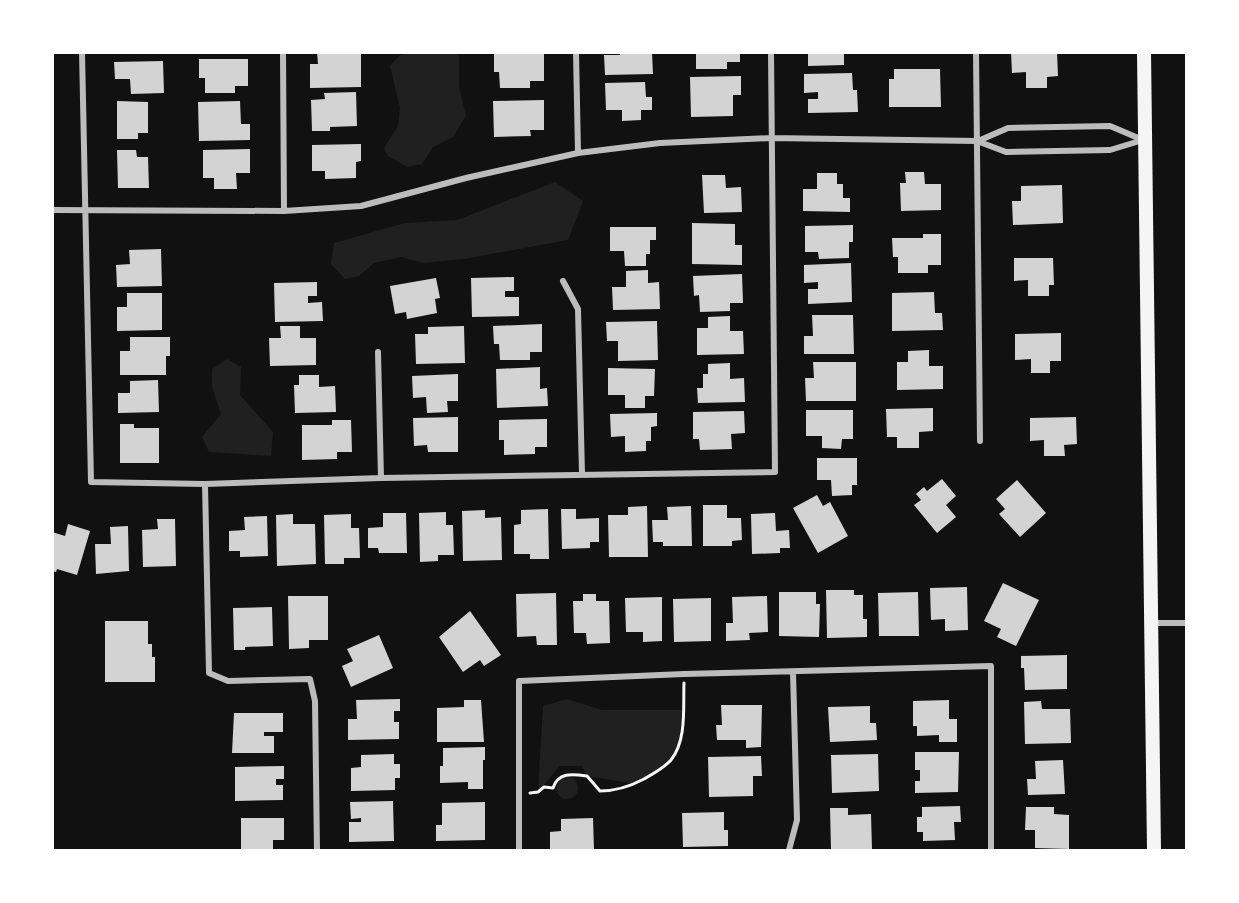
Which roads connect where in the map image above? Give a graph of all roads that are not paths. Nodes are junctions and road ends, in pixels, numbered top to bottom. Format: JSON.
{"nodes":[{"id":1,"x":82,"y":52,"type":"edge"},
{"id":2,"x":283,"y":52,"type":"edge"},
{"id":3,"x":576,"y":52,"type":"edge"},
{"id":4,"x":771,"y":52,"type":"edge"},
{"id":5,"x":976,"y":52,"type":"edge"},
{"id":6,"x":1144,"y":52,"type":"edge"},
{"id":7,"x":771,"y":138,"type":"junction"},
{"id":8,"x":1143,"y":140,"type":"junction"},
{"id":9,"x":977,"y":141,"type":"junction"},
{"id":10,"x":578,"y":153,"type":"junction"},
{"id":11,"x":52,"y":210,"type":"edge"},
{"id":12,"x":85,"y":211,"type":"junction"},
{"id":13,"x":284,"y":211,"type":"junction"},
{"id":14,"x":563,"y":281,"type":"dead end"},
{"id":15,"x":378,"y":352,"type":"dead end"},
{"id":16,"x":980,"y":441,"type":"dead end"},
{"id":17,"x":582,"y":474,"type":"junction"},
{"id":18,"x":381,"y":478,"type":"junction"},
{"id":19,"x":205,"y":484,"type":"junction"},
{"id":20,"x":1150,"y":623,"type":"junction"},
{"id":21,"x":1186,"y":623,"type":"edge"},
{"id":22,"x":793,"y":672,"type":"junction"},
{"id":23,"x":317,"y":850,"type":"edge"},
{"id":24,"x":519,"y":850,"type":"edge"},
{"id":25,"x":789,"y":850,"type":"edge"},
{"id":26,"x":991,"y":850,"type":"edge"},
{"id":27,"x":1154,"y":850,"type":"edge"}],
"edges":[{"from":1,"to":12,"type":"street"},
{"from":2,"to":13,"type":"street"},
{"from":3,"to":10,"type":"street"},
{"from":4,"to":7,"type":"street"},
{"from":5,"to":9,"type":"street"},
{"from":6,"to":8,"type":"main road"},
{"from":7,"to":9,"type":"street"},
{"from":7,"to":10,"type":"street"},
{"from":7,"to":17,"type":"street"},
{"from":8,"to":9,"type":"street"},
{"from":8,"to":9,"type":"street"},
{"from":8,"to":20,"type":"main road"},
{"from":9,"to":16,"type":"street"},
{"from":10,"to":13,"type":"street"},
{"from":11,"to":12,"type":"street"},
{"from":12,"to":13,"type":"street"},
{"from":12,"to":19,"type":"street"},
{"from":14,"to":17,"type":"street"},
{"from":15,"to":18,"type":"street"},
{"from":17,"to":18,"type":"street"},
{"from":18,"to":19,"type":"street"},
{"from":19,"to":23,"type":"street"},
{"from":20,"to":21,"type":"street"},
{"from":20,"to":27,"type":"main road"},
{"from":22,"to":24,"type":"street"},
{"from":22,"to":25,"type":"street"},
{"from":22,"to":26,"type":"street"}]}
